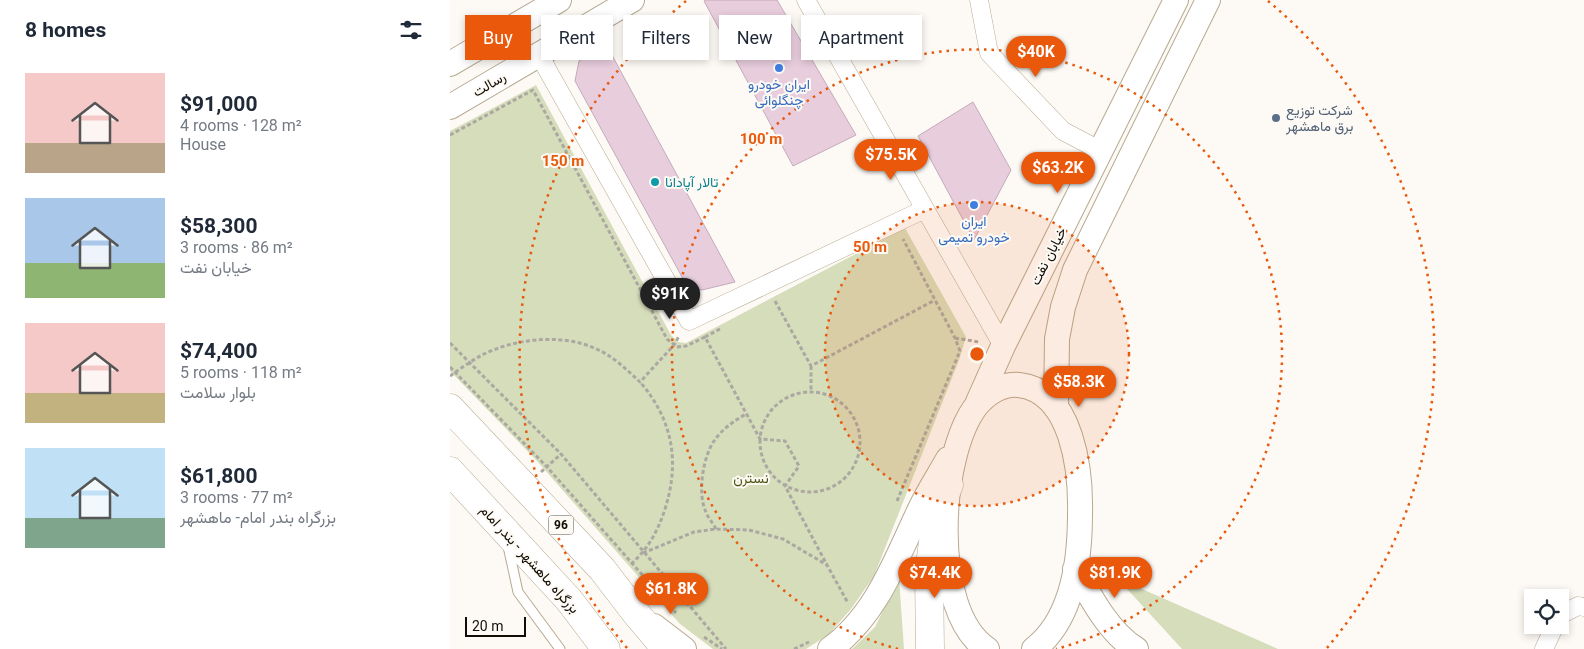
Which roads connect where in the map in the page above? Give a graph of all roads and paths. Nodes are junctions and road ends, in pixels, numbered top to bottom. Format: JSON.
{"nodes":[{"id":1,"x":559,"y":0,"type":"edge"},
{"id":2,"x":632,"y":0,"type":"edge"},
{"id":3,"x":806,"y":0,"type":"edge"},
{"id":4,"x":979,"y":0,"type":"edge"},
{"id":5,"x":1176,"y":0,"type":"edge"},
{"id":6,"x":1208,"y":0,"type":"edge"},
{"id":7,"x":539,"y":54,"type":"junction"},
{"id":8,"x":450,"y":64,"type":"edge"},
{"id":9,"x":450,"y":107,"type":"edge"},
{"id":10,"x":450,"y":135,"type":"edge"},
{"id":11,"x":1101,"y":151,"type":"junction"},
{"id":12,"x":1126,"y":163,"type":"junction"},
{"id":13,"x":925,"y":209,"type":"junction"},
{"id":14,"x":900,"y":235,"type":"dead end"},
{"id":15,"x":783,"y":296,"type":"dead end"},
{"id":16,"x":935,"y":300,"type":"junction"},
{"id":17,"x":689,"y":321,"type":"junction"},
{"id":18,"x":722,"y":328,"type":"dead end"},
{"id":19,"x":705,"y":337,"type":"junction"},
{"id":20,"x":450,"y":343,"type":"edge"},
{"id":21,"x":674,"y":345,"type":"junction"},
{"id":22,"x":1003,"y":346,"type":"junction"},
{"id":23,"x":470,"y":362,"type":"junction"},
{"id":24,"x":811,"y":366,"type":"junction"},
{"id":25,"x":450,"y":367,"type":"edge"},
{"id":26,"x":456,"y":372,"type":"junction"},
{"id":27,"x":450,"y":376,"type":"edge"},
{"id":28,"x":640,"y":382,"type":"junction"},
{"id":29,"x":811,"y":391,"type":"junction"},
{"id":30,"x":977,"y":405,"type":"junction"},
{"id":31,"x":451,"y":408,"type":"edge"},
{"id":32,"x":1056,"y":408,"type":"junction"},
{"id":33,"x":746,"y":414,"type":"junction"},
{"id":34,"x":760,"y":439,"type":"junction"},
{"id":35,"x":959,"y":440,"type":"junction"},
{"id":36,"x":450,"y":471,"type":"edge"},
{"id":37,"x":949,"y":485,"type":"junction"},
{"id":38,"x":784,"y":486,"type":"junction"},
{"id":39,"x":894,"y":508,"type":"dead end"},
{"id":40,"x":716,"y":528,"type":"junction"},
{"id":41,"x":504,"y":529,"type":"junction"},
{"id":42,"x":644,"y":553,"type":"junction"},
{"id":43,"x":827,"y":565,"type":"junction"},
{"id":44,"x":1075,"y":569,"type":"junction"},
{"id":45,"x":621,"y":571,"type":"junction"},
{"id":46,"x":853,"y":595,"type":"dead end"},
{"id":47,"x":1584,"y":607,"type":"edge"},
{"id":48,"x":1569,"y":610,"type":"edge"},
{"id":49,"x":851,"y":611,"type":"junction"},
{"id":50,"x":635,"y":612,"type":"junction"},
{"id":51,"x":676,"y":613,"type":"dead end"},
{"id":52,"x":1551,"y":634,"type":"edge"},
{"id":53,"x":691,"y":641,"type":"edge"},
{"id":54,"x":823,"y":643,"type":"edge"},
{"id":55,"x":1128,"y":648,"type":"edge"},
{"id":56,"x":560,"y":649,"type":"edge"},
{"id":57,"x":606,"y":649,"type":"edge"},
{"id":58,"x":666,"y":649,"type":"edge"},
{"id":59,"x":724,"y":649,"type":"edge"},
{"id":60,"x":794,"y":649,"type":"edge"},
{"id":61,"x":930,"y":649,"type":"edge"},
{"id":62,"x":986,"y":649,"type":"edge"},
{"id":63,"x":1034,"y":649,"type":"edge"},
{"id":64,"x":1544,"y":649,"type":"edge"}],
"edges":[{"from":1,"to":8,"type":"main road"},
{"from":2,"to":7,"type":"main road","name":"رسالت"},
{"from":3,"to":13,"type":"street"},
{"from":4,"to":11,"type":"street"},
{"from":5,"to":11,"type":"main road","name":"خیابان نفت"},
{"from":6,"to":12,"type":"main road"},
{"from":7,"to":9,"type":"main road","name":"رسالت"},
{"from":7,"to":17,"type":"street"},
{"from":10,"to":21,"type":"path"},
{"from":11,"to":12,"type":"main road"},
{"from":11,"to":22,"type":"main road","name":"خیابان نفت"},
{"from":12,"to":32,"type":"main road"},
{"from":13,"to":17,"type":"street"},
{"from":13,"to":22,"type":"street"},
{"from":14,"to":16,"type":"path"},
{"from":15,"to":24,"type":"path"},
{"from":16,"to":24,"type":"path"},
{"from":16,"to":39,"type":"path"},
{"from":17,"to":21,"type":"path"},
{"from":18,"to":19,"type":"path"},
{"from":19,"to":21,"type":"path"},
{"from":19,"to":33,"type":"path"},
{"from":20,"to":23,"type":"path"},
{"from":21,"to":28,"type":"path"},
{"from":22,"to":30,"type":"main road","name":"خیابان نفت"},
{"from":23,"to":26,"type":"path"},
{"from":23,"to":28,"type":"path"},
{"from":23,"to":42,"type":"path"},
{"from":24,"to":29,"type":"path"},
{"from":25,"to":26,"type":"path"},
{"from":26,"to":27,"type":"path"},
{"from":26,"to":45,"type":"path"},
{"from":28,"to":42,"type":"path"},
{"from":29,"to":34,"type":"path"},
{"from":29,"to":38,"type":"path"},
{"from":30,"to":32,"type":"main road"},
{"from":30,"to":35,"type":"main road"},
{"from":31,"to":45,"type":"highway","number":"96"},
{"from":32,"to":44,"type":"main road"},
{"from":33,"to":34,"type":"path"},
{"from":33,"to":40,"type":"path"},
{"from":34,"to":38,"type":"path"},
{"from":34,"to":38,"type":"path"},
{"from":35,"to":37,"type":"main road"},
{"from":35,"to":49,"type":"main road"},
{"from":36,"to":41,"type":"highway","name":"بزرگراه ماهشهر - بندر امام"},
{"from":37,"to":61,"type":"highway"},
{"from":37,"to":62,"type":"main road"},
{"from":38,"to":43,"type":"path"},
{"from":40,"to":42,"type":"path"},
{"from":40,"to":43,"type":"path"},
{"from":41,"to":56,"type":"lane"},
{"from":41,"to":57,"type":"highway","name":"بزرگراه ماهشهر - بندر امام"},
{"from":42,"to":45,"type":"path"},
{"from":42,"to":59,"type":"path"},
{"from":43,"to":49,"type":"path"},
{"from":44,"to":55,"type":"main road"},
{"from":44,"to":63,"type":"main road"},
{"from":45,"to":50,"type":"highway","number":"96"},
{"from":45,"to":51,"type":"path"},
{"from":46,"to":49,"type":"path"},
{"from":47,"to":48,"type":"street"},
{"from":49,"to":54,"type":"main road"},
{"from":50,"to":53,"type":"main road"},
{"from":50,"to":58,"type":"highway","number":"96"},
{"from":52,"to":64,"type":"street"},
{"from":53,"to":59,"type":"path"},
{"from":54,"to":60,"type":"path"}]}
